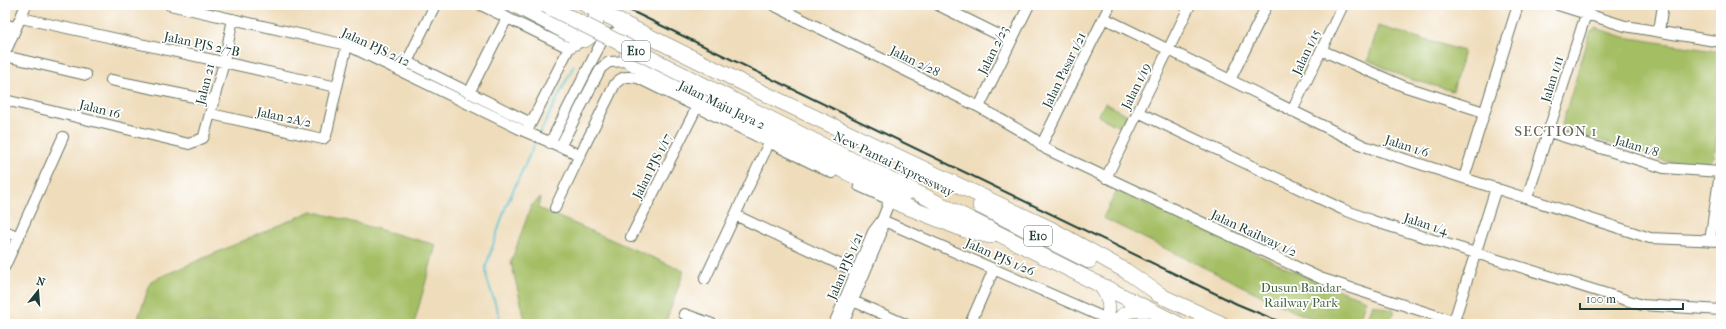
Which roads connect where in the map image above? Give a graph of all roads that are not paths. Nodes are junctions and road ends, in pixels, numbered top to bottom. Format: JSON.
{"nodes":[{"id":1,"x":26,"y":5,"type":"edge"},
{"id":2,"x":170,"y":5,"type":"edge"},
{"id":3,"x":435,"y":5,"type":"edge"},
{"id":4,"x":481,"y":5,"type":"edge"},
{"id":5,"x":515,"y":5,"type":"edge"},
{"id":6,"x":545,"y":5,"type":"edge"},
{"id":7,"x":565,"y":5,"type":"edge"},
{"id":8,"x":586,"y":5,"type":"edge"},
{"id":9,"x":773,"y":5,"type":"edge"},
{"id":10,"x":938,"y":5,"type":"edge"},
{"id":11,"x":1029,"y":5,"type":"edge"},
{"id":12,"x":1110,"y":5,"type":"edge"},
{"id":13,"x":1190,"y":5,"type":"edge"},
{"id":14,"x":1267,"y":5,"type":"edge"},
{"id":15,"x":1343,"y":5,"type":"edge"},
{"id":16,"x":1518,"y":5,"type":"edge"},
{"id":17,"x":1558,"y":5,"type":"edge"},
{"id":18,"x":1663,"y":5,"type":"edge"},
{"id":19,"x":212,"y":10,"type":"edge"},
{"id":20,"x":1586,"y":14,"type":"junction"},
{"id":21,"x":20,"y":18,"type":"junction"},
{"id":22,"x":507,"y":18,"type":"junction"},
{"id":23,"x":1104,"y":18,"type":"junction"},
{"id":24,"x":234,"y":19,"type":"junction"},
{"id":25,"x":5,"y":24,"type":"edge"},
{"id":26,"x":16,"y":28,"type":"junction"},
{"id":27,"x":1659,"y":31,"type":"junction"},
{"id":28,"x":654,"y":39,"type":"junction"},
{"id":29,"x":584,"y":40,"type":"junction"},
{"id":30,"x":1011,"y":42,"type":"junction"},
{"id":31,"x":1721,"y":42,"type":"edge"},
{"id":32,"x":347,"y":45,"type":"junction"},
{"id":33,"x":569,"y":48,"type":"junction"},
{"id":34,"x":1168,"y":49,"type":"junction"},
{"id":35,"x":1321,"y":50,"type":"junction"},
{"id":36,"x":5,"y":54,"type":"edge"},
{"id":37,"x":629,"y":61,"type":"junction"},
{"id":38,"x":224,"y":62,"type":"junction"},
{"id":39,"x":407,"y":62,"type":"junction"},
{"id":40,"x":402,"y":73,"type":"junction"},
{"id":41,"x":86,"y":75,"type":"dead end"},
{"id":42,"x":111,"y":80,"type":"dead end"},
{"id":43,"x":1230,"y":80,"type":"junction"},
{"id":44,"x":337,"y":87,"type":"junction"},
{"id":45,"x":469,"y":93,"type":"junction"},
{"id":46,"x":5,"y":100,"type":"edge"},
{"id":47,"x":214,"y":102,"type":"junction"},
{"id":48,"x":697,"y":107,"type":"junction"},
{"id":49,"x":979,"y":107,"type":"junction"},
{"id":50,"x":1292,"y":111,"type":"junction"},
{"id":51,"x":1138,"y":112,"type":"junction"},
{"id":52,"x":1484,"y":112,"type":"junction"},
{"id":53,"x":210,"y":114,"type":"junction"},
{"id":54,"x":528,"y":128,"type":"junction"},
{"id":55,"x":1549,"y":132,"type":"junction"},
{"id":56,"x":63,"y":137,"type":"dead end"},
{"id":57,"x":769,"y":143,"type":"junction"},
{"id":58,"x":188,"y":144,"type":"joint"},
{"id":59,"x":555,"y":145,"type":"junction"},
{"id":60,"x":1041,"y":146,"type":"junction"},
{"id":61,"x":580,"y":155,"type":"junction"},
{"id":62,"x":1721,"y":169,"type":"edge"},
{"id":63,"x":1106,"y":178,"type":"junction"},
{"id":64,"x":1464,"y":178,"type":"junction"},
{"id":65,"x":1496,"y":188,"type":"junction"},
{"id":66,"x":919,"y":193,"type":"junction"},
{"id":67,"x":1527,"y":198,"type":"junction"},
{"id":68,"x":890,"y":200,"type":"junction"},
{"id":69,"x":556,"y":208,"type":"dead end"},
{"id":70,"x":734,"y":215,"type":"junction"},
{"id":71,"x":882,"y":220,"type":"junction"},
{"id":72,"x":5,"y":231,"type":"edge"},
{"id":73,"x":19,"y":237,"type":"junction"},
{"id":74,"x":631,"y":237,"type":"dead end"},
{"id":75,"x":1710,"y":241,"type":"junction"},
{"id":76,"x":1013,"y":242,"type":"junction"},
{"id":77,"x":1721,"y":242,"type":"edge"},
{"id":78,"x":1475,"y":254,"type":"junction"},
{"id":79,"x":5,"y":266,"type":"edge"},
{"id":80,"x":994,"y":269,"type":"junction"},
{"id":81,"x":856,"y":272,"type":"junction"},
{"id":82,"x":705,"y":279,"type":"dead end"},
{"id":83,"x":1100,"y":286,"type":"junction"},
{"id":84,"x":1165,"y":298,"type":"junction"},
{"id":85,"x":853,"y":302,"type":"junction"},
{"id":86,"x":1721,"y":310,"type":"edge"},
{"id":87,"x":1151,"y":311,"type":"junction"},
{"id":88,"x":684,"y":314,"type":"dead end"},
{"id":89,"x":1109,"y":322,"type":"edge"},
{"id":90,"x":1458,"y":323,"type":"edge"},
{"id":91,"x":712,"y":324,"type":"edge"},
{"id":92,"x":834,"y":324,"type":"edge"},
{"id":93,"x":843,"y":324,"type":"edge"},
{"id":94,"x":905,"y":324,"type":"edge"},
{"id":95,"x":970,"y":324,"type":"edge"},
{"id":96,"x":1178,"y":324,"type":"edge"},
{"id":97,"x":1222,"y":324,"type":"edge"}],
"edges":[{"from":1,"to":21,"type":"street"},
{"from":2,"to":19,"type":"street","name":"Jalan PJS 2/12"},
{"from":3,"to":39,"type":"street"},
{"from":4,"to":22,"type":"street"},
{"from":5,"to":29,"type":"highway"},
{"from":6,"to":66,"type":"highway","name":"New Pantai Expressway","number":"E10","bridge":true},
{"from":7,"to":84,"type":"highway","name":"New Pantai Expressway","number":"E10"},
{"from":8,"to":28,"type":"highway"},
{"from":8,"to":29,"type":"highway"},
{"from":9,"to":49,"type":"street","name":"Jalan 2/28"},
{"from":10,"to":30,"type":"street"},
{"from":11,"to":30,"type":"street","name":"Jalan 2/23"},
{"from":12,"to":23,"type":"street","name":"Jalan Pasar 1/21"},
{"from":13,"to":34,"type":"street","name":"Jalan 1/19"},
{"from":14,"to":43,"type":"street"},
{"from":15,"to":35,"type":"street","name":"Jalan 1/15"},
{"from":16,"to":52,"type":"street"},
{"from":17,"to":20,"type":"street"},
{"from":18,"to":27,"type":"street"},
{"from":19,"to":24,"type":"street","name":"Jalan PJS 2/12"},
{"from":20,"to":27,"type":"street"},
{"from":20,"to":55,"type":"street","name":"Jalan 1/11"},
{"from":21,"to":26,"type":"street"},
{"from":21,"to":38,"type":"street","name":"Jalan PJS 2/7B"},
{"from":22,"to":33,"type":"street"},
{"from":22,"to":45,"type":"street"},
{"from":23,"to":34,"type":"street","name":"Jalan 1/6"},
{"from":23,"to":60,"type":"street","name":"Jalan Pasar 1/21"},
{"from":24,"to":32,"type":"street","name":"Jalan PJS 2/12"},
{"from":24,"to":38,"type":"street","name":"Jalan 21"},
{"from":25,"to":26,"type":"street"},
{"from":26,"to":36,"type":"street"},
{"from":27,"to":31,"type":"street"},
{"from":28,"to":37,"type":"highway"},
{"from":28,"to":59,"type":"street"},
{"from":28,"to":84,"type":"highway"},
{"from":29,"to":33,"type":"street"},
{"from":30,"to":49,"type":"street","name":"Jalan 2/23"},
{"from":32,"to":40,"type":"street","name":"Jalan PJS 2/12"},
{"from":32,"to":44,"type":"street"},
{"from":33,"to":54,"type":"street"},
{"from":34,"to":43,"type":"street","name":"Jalan 1/6"},
{"from":34,"to":51,"type":"street","name":"Jalan 1/19"},
{"from":35,"to":50,"type":"street","name":"Jalan 1/15"},
{"from":35,"to":52,"type":"street"},
{"from":36,"to":41,"type":"street"},
{"from":37,"to":59,"type":"street"},
{"from":37,"to":66,"type":"highway"},
{"from":38,"to":44,"type":"street","name":"Jalan PJS 2/7B"},
{"from":38,"to":47,"type":"street","name":"Jalan 21"},
{"from":39,"to":40,"type":"street"},
{"from":39,"to":45,"type":"street"},
{"from":40,"to":54,"type":"street","name":"Jalan PJS 2/12"},
{"from":42,"to":47,"type":"street"},
{"from":43,"to":50,"type":"street","name":"Jalan 1/6"},
{"from":44,"to":53,"type":"street","name":"Jalan 2A/2"},
{"from":45,"to":54,"type":"street"},
{"from":46,"to":58,"type":"street","name":"Jalan 16"},
{"from":47,"to":53,"type":"street","name":"Jalan 21"},
{"from":48,"to":57,"type":"street","name":"Jalan Maju Jaya 2"},
{"from":48,"to":61,"type":"street","name":"Jalan Maju Jaya 2"},
{"from":48,"to":74,"type":"street","name":"Jalan PJS 1/17"},
{"from":49,"to":60,"type":"street","name":"Jalan 2/28"},
{"from":50,"to":64,"type":"street","name":"Jalan 1/6"},
{"from":51,"to":63,"type":"street","name":"Jalan 1/19"},
{"from":51,"to":78,"type":"street","name":"Jalan 1/4"},
{"from":52,"to":64,"type":"street"},
{"from":53,"to":58,"type":"street","name":"Jalan 21"},
{"from":54,"to":59,"type":"street","name":"Jalan PJS 2/12"},
{"from":55,"to":62,"type":"street","name":"Jalan 1/8"},
{"from":55,"to":67,"type":"street","name":"Jalan 1/11"},
{"from":56,"to":73,"type":"street"},
{"from":57,"to":68,"type":"street","name":"Jalan Maju Jaya 2"},
{"from":57,"to":70,"type":"street"},
{"from":59,"to":61,"type":"street"},
{"from":60,"to":63,"type":"street","name":"Jalan Railway 1/2"},
{"from":61,"to":69,"type":"street","name":"Jalan Maju Jaya 2"},
{"from":62,"to":75,"type":"street"},
{"from":63,"to":90,"type":"street","name":"Jalan Railway 1/2"},
{"from":64,"to":65,"type":"street","name":"Jalan 1/6"},
{"from":65,"to":67,"type":"street","name":"Jalan 1/6"},
{"from":65,"to":78,"type":"street"},
{"from":66,"to":76,"type":"highway","name":"New Pantai Expressway","number":"E10"},
{"from":67,"to":75,"type":"street","name":"Jalan 1/6"},
{"from":68,"to":71,"type":"street","name":"Jalan PJS 1/21"},
{"from":68,"to":76,"type":"highway"},
{"from":70,"to":81,"type":"street"},
{"from":70,"to":82,"type":"street"},
{"from":71,"to":80,"type":"street","name":"Jalan PJS 1/26"},
{"from":71,"to":81,"type":"street","name":"Jalan PJS 1/21"},
{"from":71,"to":85,"type":"street","name":"Jalan PJS 1/21"},
{"from":72,"to":73,"type":"street"},
{"from":73,"to":79,"type":"street"},
{"from":75,"to":77,"type":"street","name":"Jalan 1/6"},
{"from":76,"to":83,"type":"highway","name":"New Pantai Expressway","number":"E10"},
{"from":78,"to":86,"type":"street","name":"Jalan 1/4"},
{"from":78,"to":90,"type":"street"},
{"from":80,"to":89,"type":"street","name":"Jalan PJS 1/26"},
{"from":80,"to":95,"type":"street"},
{"from":81,"to":92,"type":"street","name":"Jalan PJS 1/21"},
{"from":83,"to":87,"type":"highway","name":"New Pantai Expressway","number":"E10"},
{"from":83,"to":89,"type":"main road"},
{"from":84,"to":97,"type":"highway","name":"New Pantai Expressway","number":"E10"},
{"from":85,"to":93,"type":"street","name":"Jalan PJS 1/21"},
{"from":85,"to":94,"type":"street"},
{"from":87,"to":89,"type":"main road"},
{"from":87,"to":96,"type":"highway","name":"New Pantai Expressway","number":"E10"},
{"from":88,"to":91,"type":"street"}]}
